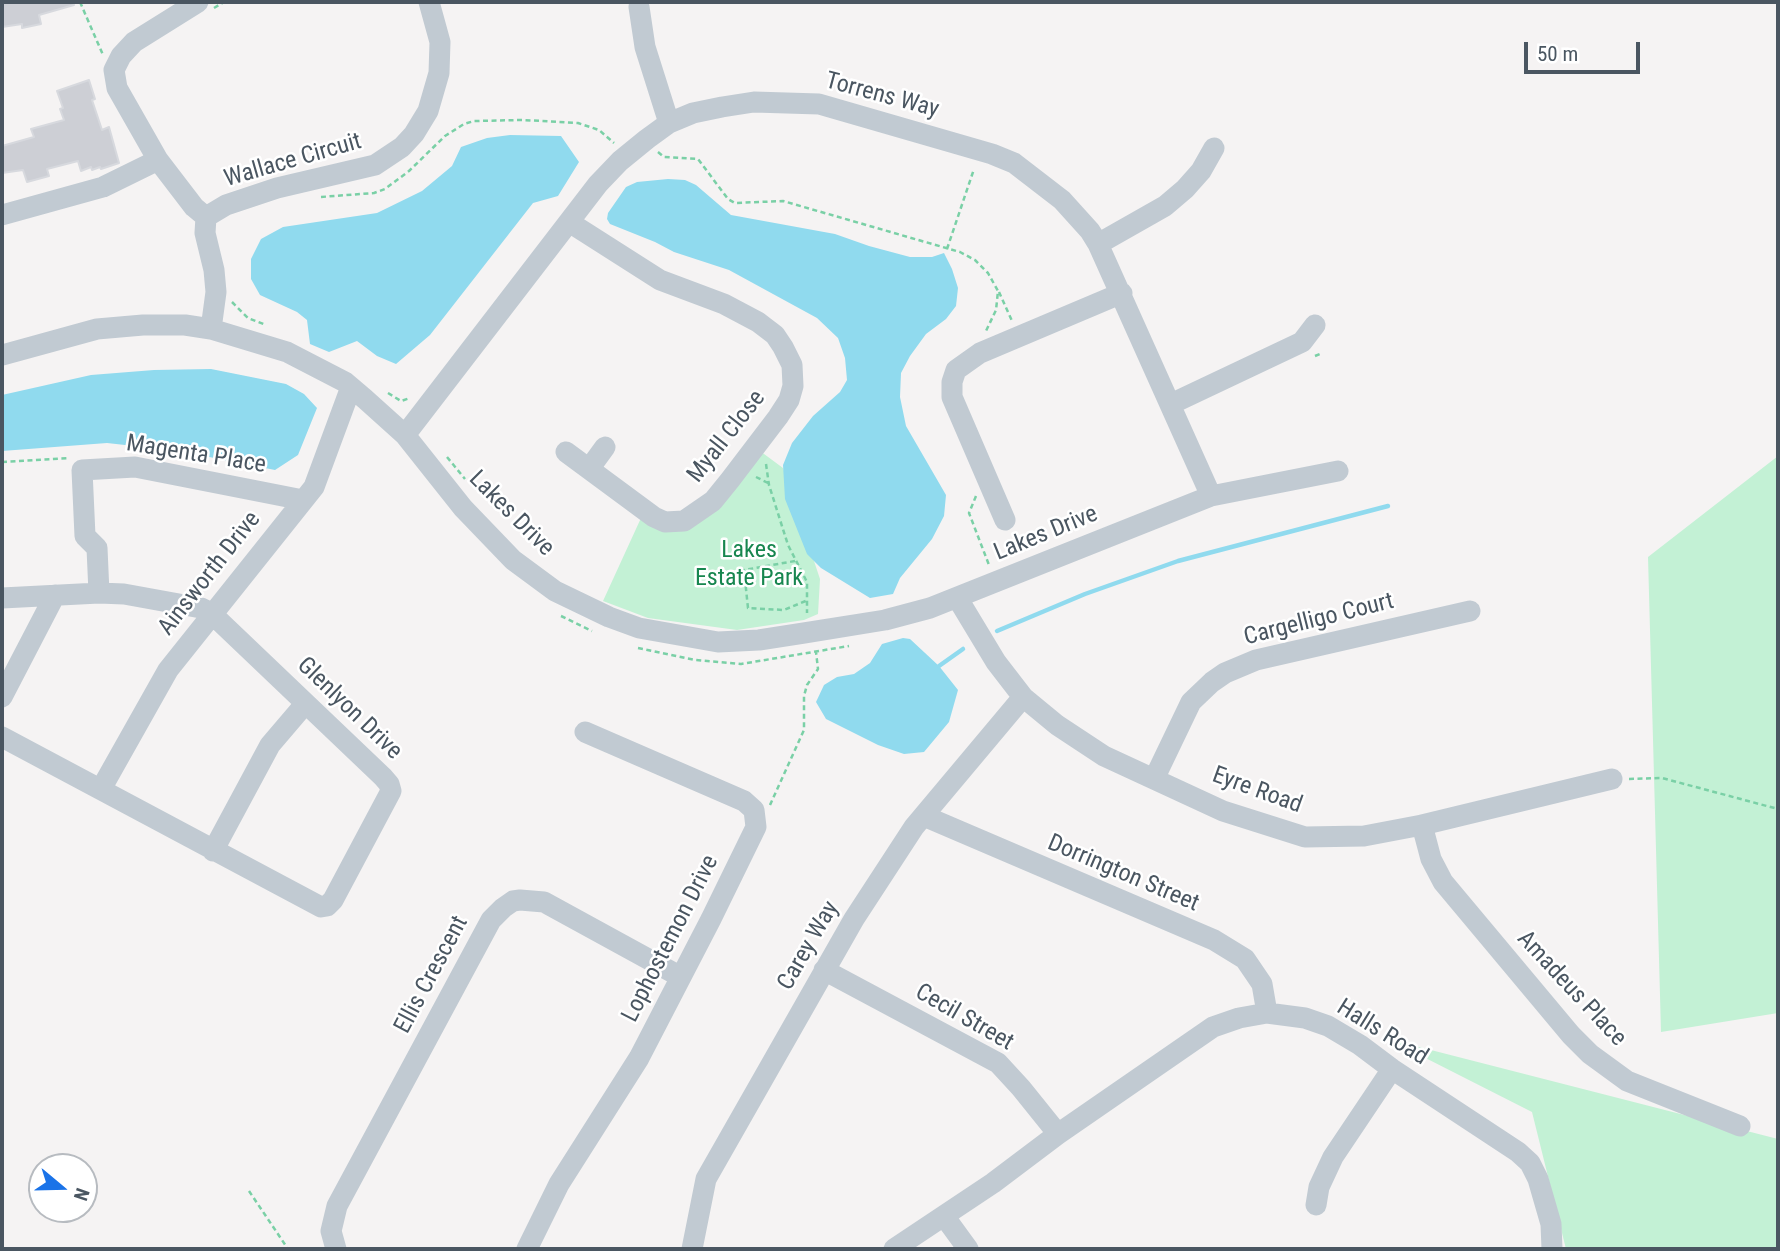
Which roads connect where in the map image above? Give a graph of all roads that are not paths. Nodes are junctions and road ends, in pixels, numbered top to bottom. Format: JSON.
{"nodes":[{"id":1,"x":429,"y":2,"type":"edge"},
{"id":2,"x":202,"y":7,"type":"edge"},
{"id":3,"x":639,"y":7,"type":"dead end"},
{"id":4,"x":669,"y":123,"type":"junction"},
{"id":5,"x":1214,"y":148,"type":"dead end"},
{"id":6,"x":158,"y":160,"type":"junction"},
{"id":7,"x":2,"y":215,"type":"edge"},
{"id":8,"x":206,"y":217,"type":"junction"},
{"id":9,"x":569,"y":222,"type":"junction"},
{"id":10,"x":1098,"y":244,"type":"junction"},
{"id":11,"x":1122,"y":293,"type":"junction"},
{"id":12,"x":1315,"y":325,"type":"dead end"},
{"id":13,"x":211,"y":329,"type":"junction"},
{"id":14,"x":2,"y":355,"type":"edge"},
{"id":15,"x":351,"y":387,"type":"junction"},
{"id":16,"x":1171,"y":404,"type":"junction"},
{"id":17,"x":405,"y":435,"type":"junction"},
{"id":18,"x":605,"y":447,"type":"dead end"},
{"id":19,"x":566,"y":452,"type":"dead end"},
{"id":20,"x":589,"y":469,"type":"junction"},
{"id":21,"x":1338,"y":471,"type":"dead end"},
{"id":22,"x":1211,"y":496,"type":"junction"},
{"id":23,"x":303,"y":500,"type":"junction"},
{"id":24,"x":1005,"y":520,"type":"dead end"},
{"id":25,"x":99,"y":593,"type":"junction"},
{"id":26,"x":55,"y":596,"type":"junction"},
{"id":27,"x":2,"y":598,"type":"edge"},
{"id":28,"x":957,"y":599,"type":"junction"},
{"id":29,"x":1470,"y":611,"type":"dead end"},
{"id":30,"x":211,"y":613,"type":"junction"},
{"id":31,"x":2,"y":697,"type":"edge"},
{"id":32,"x":1023,"y":697,"type":"junction"},
{"id":33,"x":305,"y":704,"type":"junction"},
{"id":34,"x":585,"y":732,"type":"dead end"},
{"id":35,"x":2,"y":738,"type":"edge"},
{"id":36,"x":1155,"y":777,"type":"junction"},
{"id":37,"x":1612,"y":779,"type":"road end"},
{"id":38,"x":101,"y":789,"type":"junction"},
{"id":39,"x":924,"y":816,"type":"junction"},
{"id":40,"x":1422,"y":825,"type":"junction"},
{"id":41,"x":213,"y":851,"type":"junction"},
{"id":42,"x":824,"y":970,"type":"junction"},
{"id":43,"x":681,"y":977,"type":"junction"},
{"id":44,"x":1267,"y":1013,"type":"junction"},
{"id":45,"x":1392,"y":1069,"type":"junction"},
{"id":46,"x":1740,"y":1126,"type":"dead end"},
{"id":47,"x":1058,"y":1134,"type":"junction"},
{"id":48,"x":1316,"y":1205,"type":"dead end"},
{"id":49,"x":944,"y":1216,"type":"junction"},
{"id":50,"x":336,"y":1249,"type":"edge"},
{"id":51,"x":527,"y":1249,"type":"edge"},
{"id":52,"x":692,"y":1249,"type":"edge"},
{"id":53,"x":894,"y":1249,"type":"edge"},
{"id":54,"x":968,"y":1249,"type":"edge"},
{"id":55,"x":1552,"y":1249,"type":"edge"}],
"edges":[{"from":1,"to":8,"type":"street","name":"Wallace Circuit"},
{"from":2,"to":6,"type":"street","name":"Wallace Circuit"},
{"from":3,"to":4,"type":"street"},
{"from":4,"to":9,"type":"street","name":"Torrens Way"},
{"from":4,"to":10,"type":"street","name":"Torrens Way"},
{"from":5,"to":10,"type":"street"},
{"from":6,"to":7,"type":"street"},
{"from":6,"to":8,"type":"street","name":"Wallace Circuit"},
{"from":8,"to":13,"type":"street","name":"Wallace Circuit"},
{"from":9,"to":17,"type":"street","name":"Torrens Way"},
{"from":9,"to":20,"type":"street","name":"Myall Close"},
{"from":10,"to":11,"type":"street","name":"Torrens Way"},
{"from":11,"to":16,"type":"street","name":"Torrens Way"},
{"from":11,"to":24,"type":"street"},
{"from":12,"to":16,"type":"street"},
{"from":13,"to":14,"type":"street","name":"Lakes Drive"},
{"from":13,"to":15,"type":"street","name":"Lakes Drive"},
{"from":15,"to":17,"type":"street","name":"Lakes Drive"},
{"from":15,"to":23,"type":"street","name":"Ainsworth Drive"},
{"from":16,"to":22,"type":"street","name":"Torrens Way"},
{"from":17,"to":28,"type":"street","name":"Lakes Drive"},
{"from":18,"to":20,"type":"street"},
{"from":19,"to":20,"type":"street","name":"Myall Close"},
{"from":21,"to":22,"type":"street","name":"Lakes Drive"},
{"from":22,"to":28,"type":"street","name":"Lakes Drive"},
{"from":23,"to":25,"type":"street","name":"Magenta Place"},
{"from":23,"to":30,"type":"street","name":"Ainsworth Drive"},
{"from":25,"to":26,"type":"street","name":"Glenlyon Drive"},
{"from":25,"to":30,"type":"street","name":"Glenlyon Drive"},
{"from":26,"to":27,"type":"street","name":"Glenlyon Drive"},
{"from":26,"to":31,"type":"street"},
{"from":28,"to":32,"type":"street","name":"Eyre Road"},
{"from":29,"to":36,"type":"street","name":"Cargelligo Court"},
{"from":30,"to":33,"type":"street","name":"Glenlyon Drive"},
{"from":30,"to":38,"type":"street","name":"Ainsworth Drive"},
{"from":32,"to":36,"type":"street","name":"Eyre Road"},
{"from":32,"to":39,"type":"street","name":"Carey Way"},
{"from":33,"to":41,"type":"street"},
{"from":33,"to":41,"type":"street","name":"Glenlyon Drive"},
{"from":34,"to":43,"type":"street","name":"Lophostemon Drive"},
{"from":35,"to":38,"type":"street","name":"Glenlyon Drive"},
{"from":36,"to":40,"type":"street","name":"Eyre Road"},
{"from":37,"to":40,"type":"street","name":"Eyre Road"},
{"from":38,"to":41,"type":"street","name":"Glenlyon Drive"},
{"from":39,"to":42,"type":"street","name":"Carey Way"},
{"from":39,"to":44,"type":"street","name":"Dorrington Street"},
{"from":40,"to":46,"type":"street","name":"Amadeus Place"},
{"from":42,"to":47,"type":"street","name":"Cecil Street"},
{"from":42,"to":52,"type":"street","name":"Carey Way"},
{"from":43,"to":50,"type":"street","name":"Ellis Crescent"},
{"from":43,"to":51,"type":"street","name":"Lophostemon Drive"},
{"from":44,"to":45,"type":"street","name":"Halls Road"},
{"from":44,"to":47,"type":"street","name":"Halls Road"},
{"from":45,"to":48,"type":"street"},
{"from":45,"to":55,"type":"street","name":"Halls Road"},
{"from":47,"to":49,"type":"street","name":"Halls Road"},
{"from":49,"to":53,"type":"street","name":"Halls Road"},
{"from":49,"to":54,"type":"street"}]}
